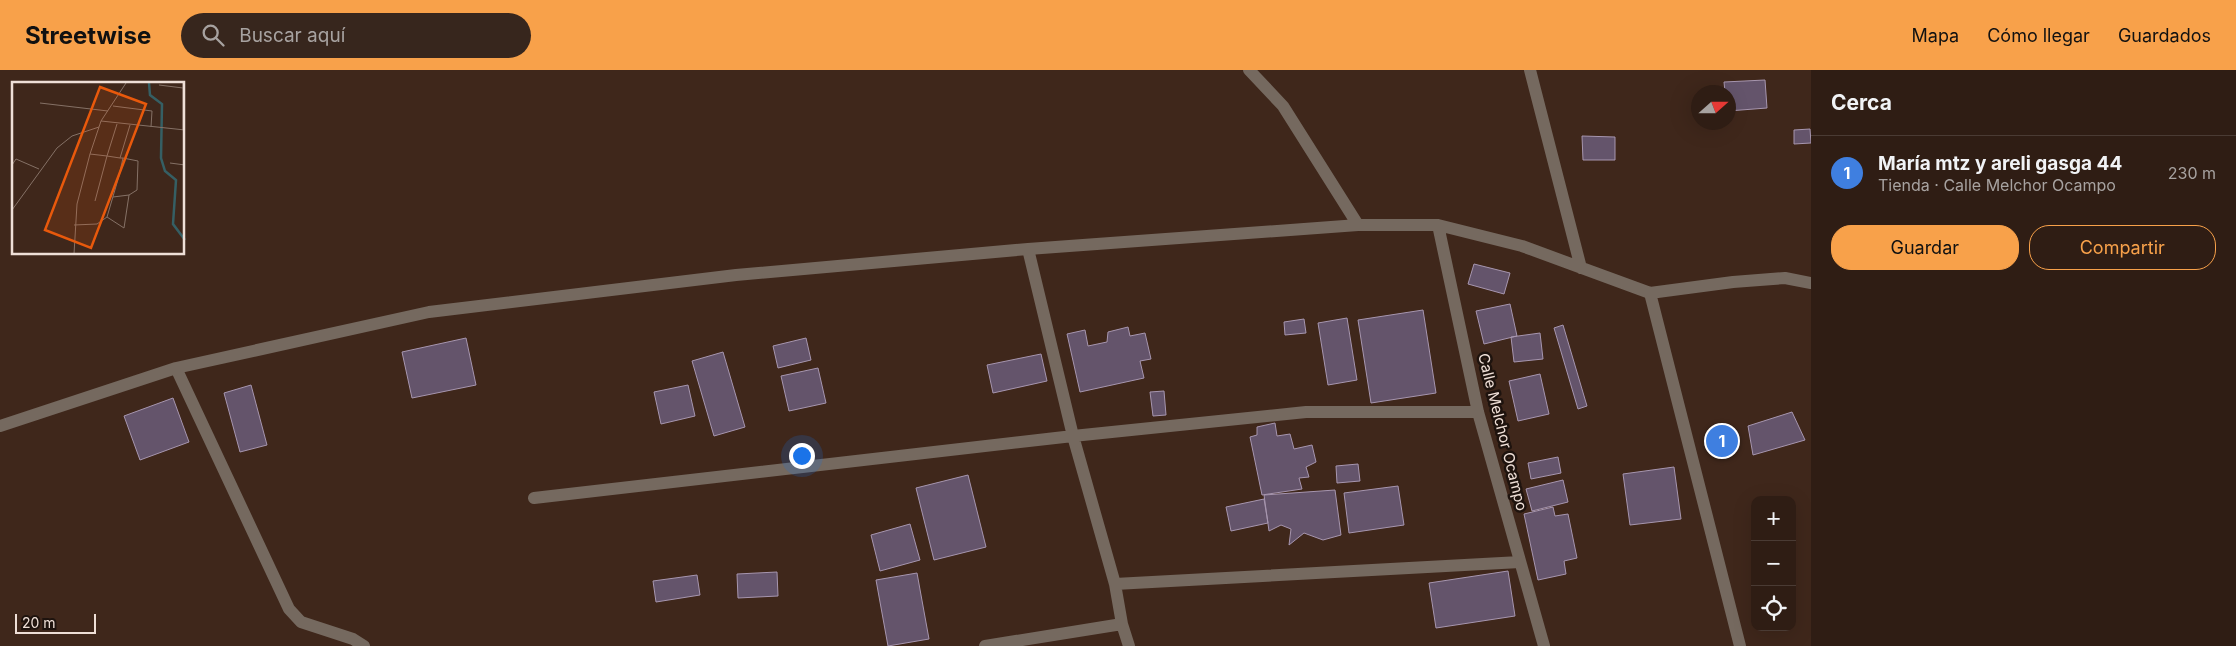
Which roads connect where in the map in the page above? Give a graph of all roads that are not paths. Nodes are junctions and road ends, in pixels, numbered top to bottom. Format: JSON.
{"nodes":[{"id":1,"x":1249,"y":70,"type":"edge"},
{"id":2,"x":1530,"y":70,"type":"edge"},
{"id":3,"x":1358,"y":225,"type":"junction"},
{"id":4,"x":1438,"y":225,"type":"junction"},
{"id":5,"x":1028,"y":249,"type":"junction"},
{"id":6,"x":1581,"y":268,"type":"junction"},
{"id":7,"x":1811,"y":283,"type":"edge"},
{"id":8,"x":1650,"y":293,"type":"junction"},
{"id":9,"x":176,"y":368,"type":"junction"},
{"id":10,"x":1478,"y":412,"type":"junction"},
{"id":11,"x":0,"y":426,"type":"edge"},
{"id":12,"x":1073,"y":436,"type":"junction"},
{"id":13,"x":534,"y":498,"type":"dead end"},
{"id":14,"x":1520,"y":562,"type":"junction"},
{"id":15,"x":1115,"y":584,"type":"junction"},
{"id":16,"x":1122,"y":624,"type":"junction"},
{"id":17,"x":364,"y":646,"type":"edge"},
{"id":18,"x":984,"y":646,"type":"edge"},
{"id":19,"x":1129,"y":646,"type":"edge"},
{"id":20,"x":1544,"y":646,"type":"edge"},
{"id":21,"x":1740,"y":646,"type":"edge"}],
"edges":[{"from":1,"to":3,"type":"street"},
{"from":2,"to":6,"type":"street"},
{"from":3,"to":4,"type":"street"},
{"from":3,"to":5,"type":"street"},
{"from":4,"to":6,"type":"street"},
{"from":4,"to":10,"type":"street","name":"Calle Melchor Ocampo"},
{"from":5,"to":9,"type":"street"},
{"from":5,"to":12,"type":"street"},
{"from":6,"to":8,"type":"street"},
{"from":7,"to":8,"type":"street"},
{"from":8,"to":21,"type":"street"},
{"from":9,"to":11,"type":"street"},
{"from":9,"to":17,"type":"street"},
{"from":10,"to":12,"type":"street"},
{"from":10,"to":14,"type":"street","name":"Calle Melchor Ocampo"},
{"from":12,"to":13,"type":"street"},
{"from":12,"to":15,"type":"street"},
{"from":14,"to":15,"type":"street"},
{"from":14,"to":20,"type":"street","name":"Calle Melchor Ocampo"},
{"from":15,"to":16,"type":"street"},
{"from":16,"to":18,"type":"street"},
{"from":16,"to":19,"type":"street"}]}
